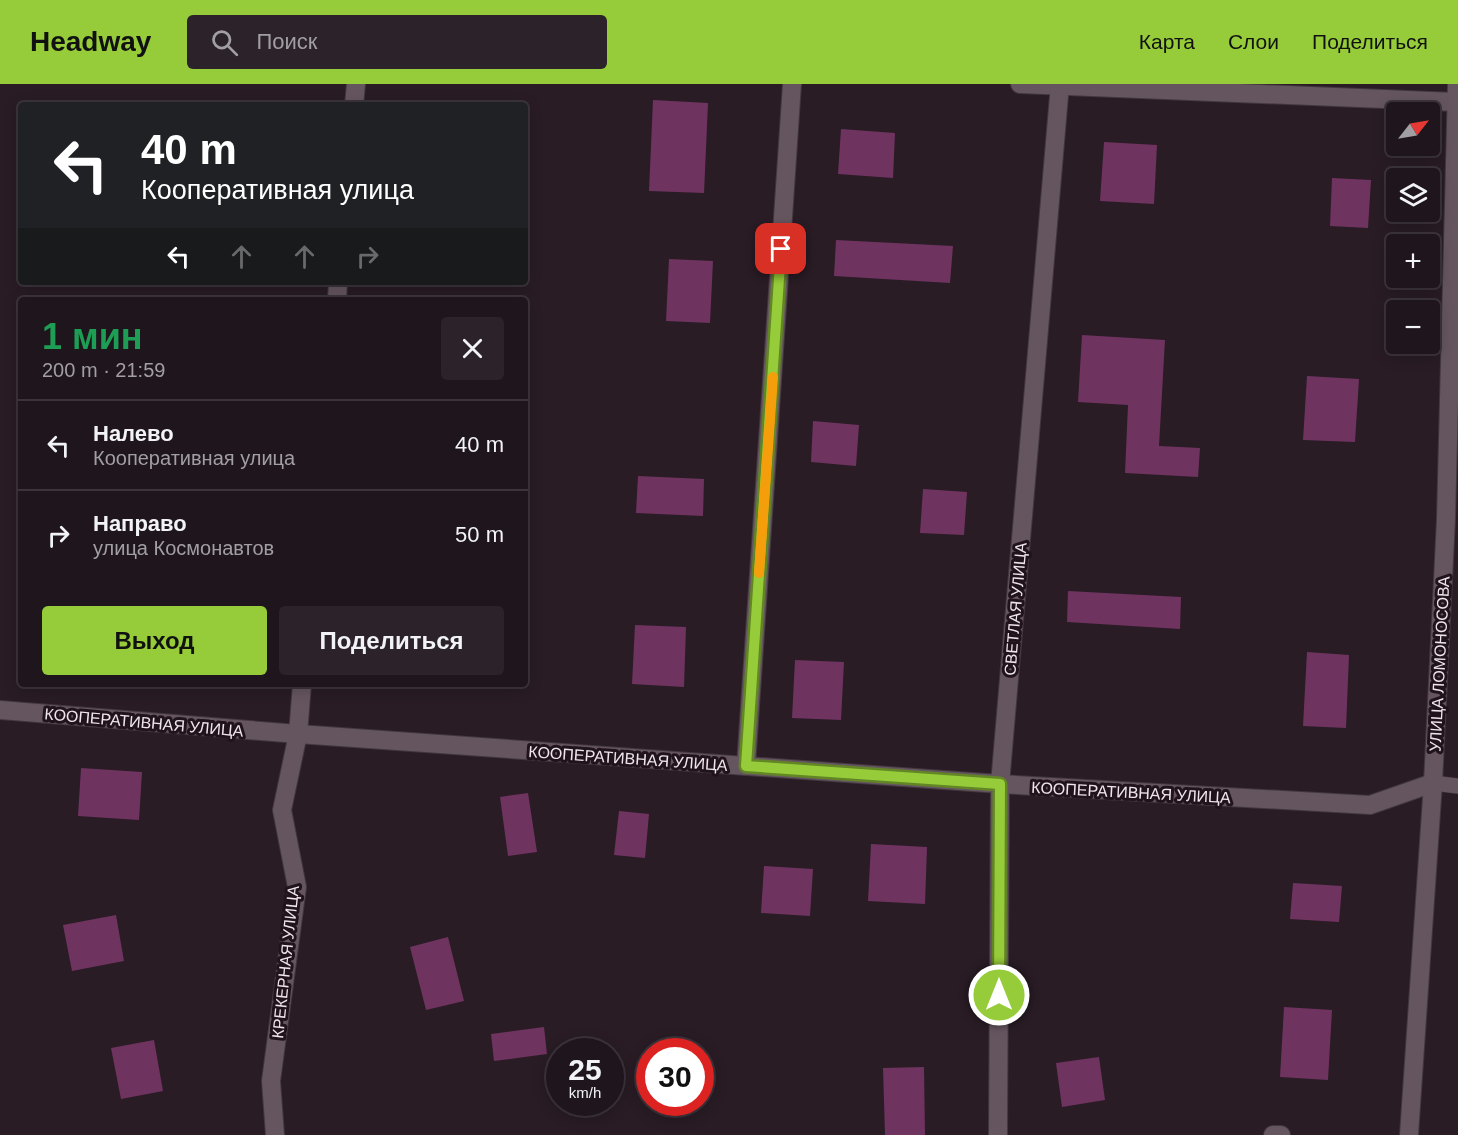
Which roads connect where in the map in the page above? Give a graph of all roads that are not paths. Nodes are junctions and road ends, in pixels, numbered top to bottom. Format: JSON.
{"nodes":[{"id":1,"x":356,"y":84,"type":"edge"},
{"id":2,"x":792,"y":84,"type":"edge"},
{"id":3,"x":1020,"y":84,"type":"edge"},
{"id":4,"x":1060,"y":85,"type":"edge"},
{"id":5,"x":1456,"y":93,"type":"edge"},
{"id":6,"x":354,"y":102,"type":"edge"},
{"id":7,"x":1452,"y":520,"type":"edge"},
{"id":8,"x":302,"y":687,"type":"edge"},
{"id":9,"x":0,"y":710,"type":"edge"},
{"id":10,"x":298,"y":734,"type":"junction"},
{"id":11,"x":746,"y":766,"type":"junction"},
{"id":12,"x":1433,"y":783,"type":"junction"},
{"id":13,"x":1000,"y":784,"type":"junction"},
{"id":14,"x":1458,"y":786,"type":"edge"},
{"id":15,"x":275,"y":1135,"type":"edge"},
{"id":16,"x":998,"y":1135,"type":"edge"},
{"id":17,"x":1273,"y":1135,"type":"edge"},
{"id":18,"x":1281,"y":1135,"type":"edge"},
{"id":19,"x":1409,"y":1135,"type":"edge"}],
"edges":[{"from":1,"to":6,"type":"street"},
{"from":2,"to":11,"type":"street"},
{"from":3,"to":4,"type":"street"},
{"from":4,"to":5,"type":"street"},
{"from":4,"to":13,"type":"street","name":"СВЕТЛАЯ УЛИЦА"},
{"from":5,"to":7,"type":"street","name":"УЛИЦА ЛОМОНОСОВА"},
{"from":7,"to":12,"type":"street","name":"УЛИЦА ЛОМОНОСОВА"},
{"from":8,"to":10,"type":"street","name":"КРЕКЕРНАЯ УЛИЦА"},
{"from":9,"to":10,"type":"street","name":"КООПЕРАТИВНАЯ УЛИЦА"},
{"from":10,"to":11,"type":"street","name":"КООПЕРАТИВНАЯ УЛИЦА"},
{"from":10,"to":15,"type":"street","name":"КРЕКЕРНАЯ УЛИЦА"},
{"from":11,"to":13,"type":"street","name":"КООПЕРАТИВНАЯ УЛИЦА"},
{"from":12,"to":13,"type":"street","name":"КООПЕРАТИВНАЯ УЛИЦА"},
{"from":12,"to":14,"type":"lane"},
{"from":12,"to":19,"type":"street","name":"УЛИЦА ЛОМОНОСОВА"},
{"from":13,"to":16,"type":"street","name":"СВЕТЛАЯ УЛИЦА"},
{"from":17,"to":18,"type":"street"}]}
